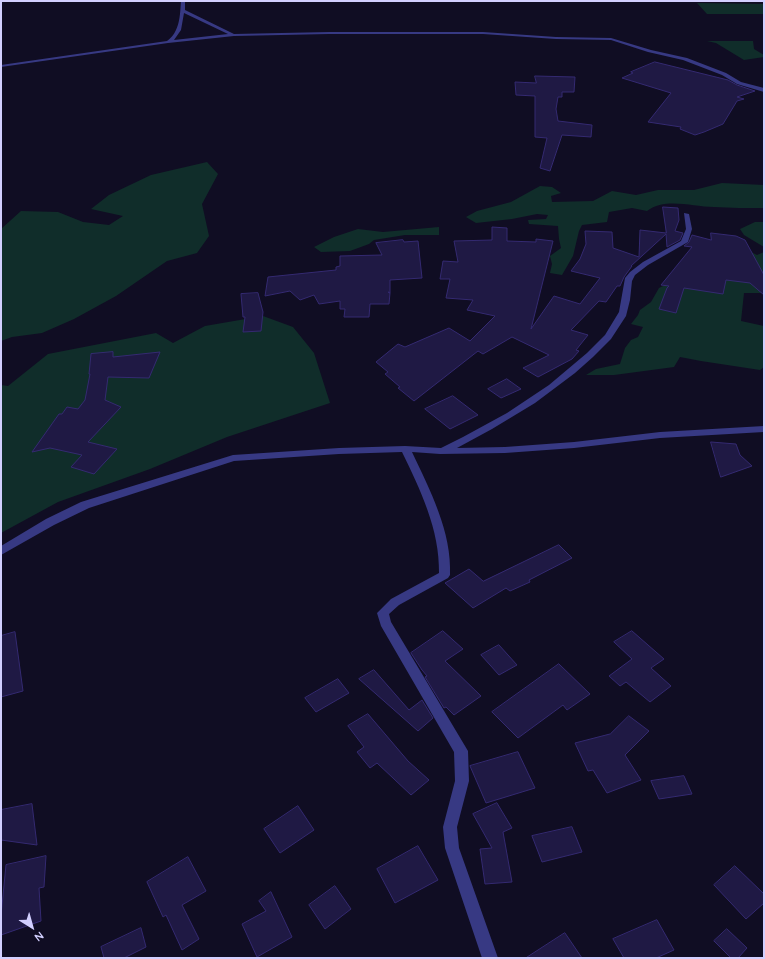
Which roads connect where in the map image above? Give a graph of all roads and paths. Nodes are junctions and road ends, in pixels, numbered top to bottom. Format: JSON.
{"nodes":[{"id":1,"x":182,"y":1,"type":"edge"},
{"id":2,"x":182,"y":10,"type":"junction"},
{"id":3,"x":234,"y":35,"type":"junction"},
{"id":4,"x":168,"y":42,"type":"junction"},
{"id":5,"x":1,"y":66,"type":"edge"},
{"id":6,"x":764,"y":90,"type":"edge"},
{"id":7,"x":686,"y":214,"type":"dead end"},
{"id":8,"x":764,"y":429,"type":"edge"},
{"id":9,"x":405,"y":449,"type":"junction"},
{"id":10,"x":440,"y":452,"type":"junction"},
{"id":11,"x":1,"y":551,"type":"edge"},
{"id":12,"x":490,"y":958,"type":"edge"}],
"edges":[{"from":1,"to":2,"type":"street"},
{"from":2,"to":3,"type":"street"},
{"from":2,"to":4,"type":"street"},
{"from":3,"to":4,"type":"street"},
{"from":3,"to":6,"type":"street"},
{"from":4,"to":5,"type":"street"},
{"from":7,"to":10,"type":"street"},
{"from":8,"to":10,"type":"street"},
{"from":9,"to":10,"type":"street"},
{"from":9,"to":11,"type":"street"},
{"from":9,"to":12,"type":"street"}]}
